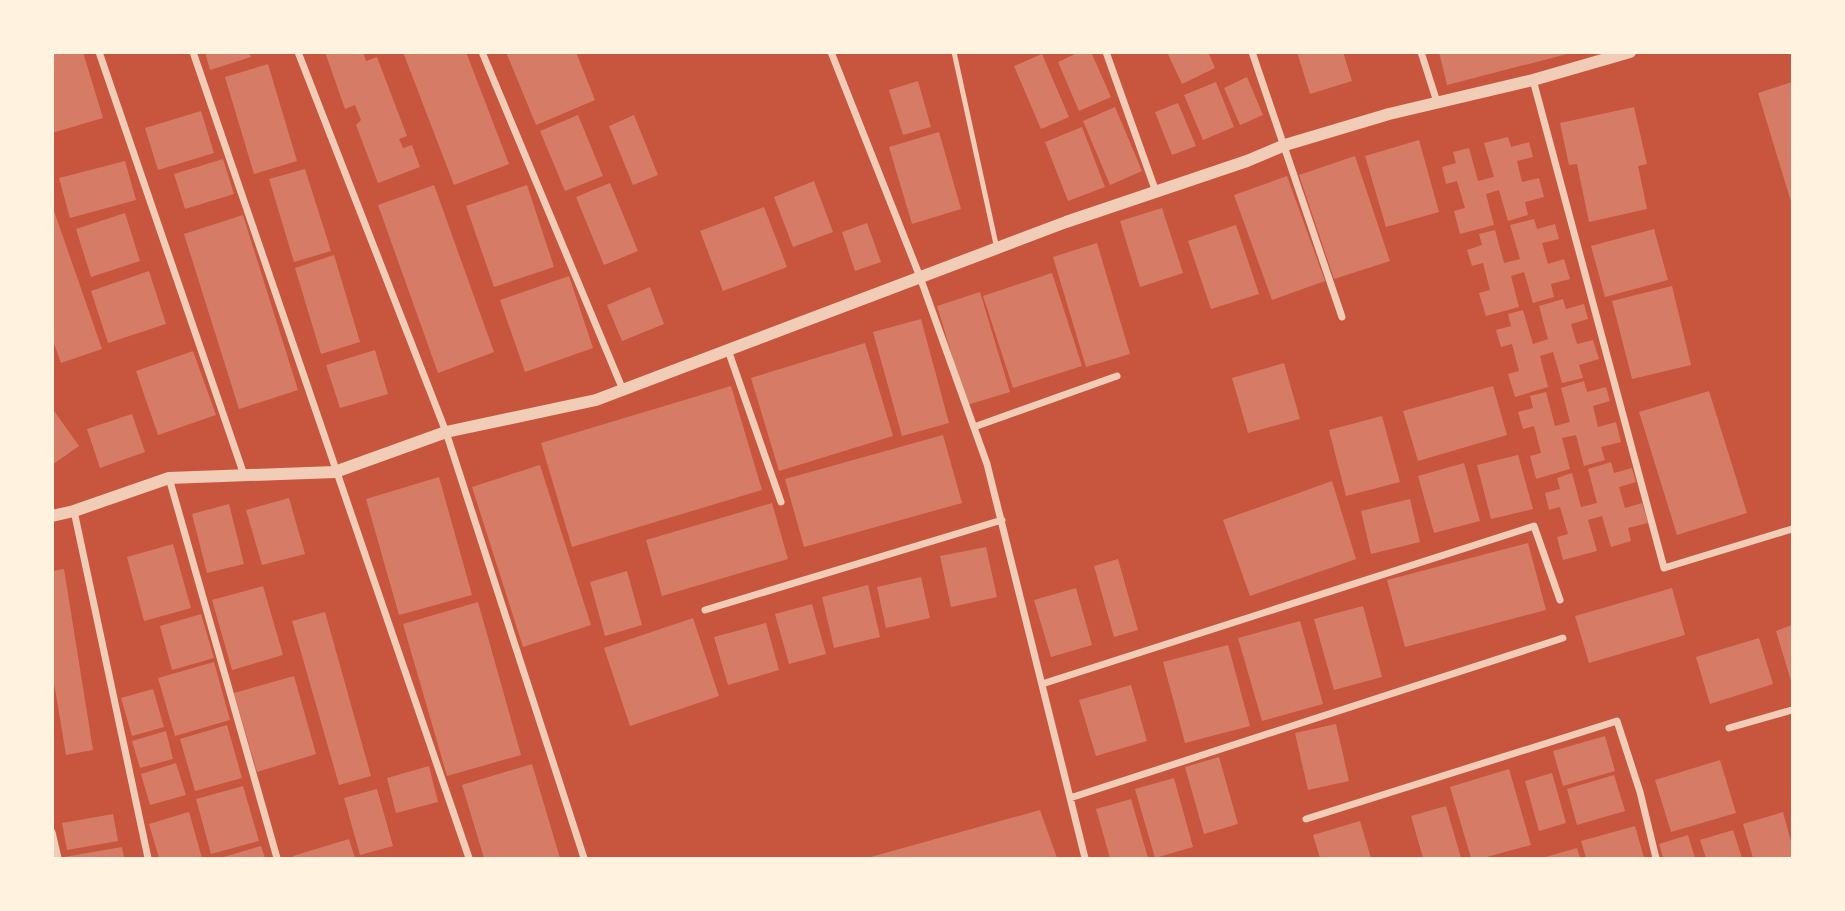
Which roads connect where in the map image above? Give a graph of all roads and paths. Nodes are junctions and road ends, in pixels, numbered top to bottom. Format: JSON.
{"nodes":[{"id":1,"x":99,"y":52,"type":"edge"},
{"id":2,"x":193,"y":52,"type":"edge"},
{"id":3,"x":298,"y":52,"type":"edge"},
{"id":4,"x":482,"y":52,"type":"edge"},
{"id":5,"x":831,"y":52,"type":"edge"},
{"id":6,"x":954,"y":52,"type":"edge"},
{"id":7,"x":1106,"y":52,"type":"edge"},
{"id":8,"x":1252,"y":52,"type":"edge"},
{"id":9,"x":1421,"y":52,"type":"edge"},
{"id":10,"x":1630,"y":52,"type":"edge"},
{"id":11,"x":1590,"y":57,"type":"edge"},
{"id":12,"x":1533,"y":80,"type":"junction"},
{"id":13,"x":1437,"y":102,"type":"junction"},
{"id":14,"x":1284,"y":145,"type":"junction"},
{"id":15,"x":1156,"y":192,"type":"junction"},
{"id":16,"x":997,"y":249,"type":"junction"},
{"id":17,"x":920,"y":278,"type":"junction"},
{"id":18,"x":1342,"y":317,"type":"dead end"},
{"id":19,"x":727,"y":350,"type":"junction"},
{"id":20,"x":1116,"y":376,"type":"dead end"},
{"id":21,"x":623,"y":390,"type":"junction"},
{"id":22,"x":974,"y":427,"type":"junction"},
{"id":23,"x":446,"y":432,"type":"junction"},
{"id":24,"x":335,"y":472,"type":"junction"},
{"id":25,"x":244,"y":475,"type":"junction"},
{"id":26,"x":169,"y":478,"type":"junction"},
{"id":27,"x":781,"y":502,"type":"dead end"},
{"id":28,"x":74,"y":511,"type":"junction"},
{"id":29,"x":52,"y":516,"type":"edge"},
{"id":30,"x":1002,"y":520,"type":"junction"},
{"id":31,"x":1793,"y":529,"type":"edge"},
{"id":32,"x":1560,"y":600,"type":"dead end"},
{"id":33,"x":705,"y":610,"type":"dead end"},
{"id":34,"x":1563,"y":638,"type":"dead end"},
{"id":35,"x":1042,"y":684,"type":"junction"},
{"id":36,"x":1793,"y":710,"type":"edge"},
{"id":37,"x":1729,"y":728,"type":"dead end"},
{"id":38,"x":1070,"y":798,"type":"junction"},
{"id":39,"x":1306,"y":819,"type":"dead end"},
{"id":40,"x":52,"y":832,"type":"edge"},
{"id":41,"x":58,"y":859,"type":"edge"},
{"id":42,"x":148,"y":859,"type":"edge"},
{"id":43,"x":277,"y":859,"type":"edge"},
{"id":44,"x":469,"y":859,"type":"edge"},
{"id":45,"x":584,"y":859,"type":"edge"},
{"id":46,"x":1085,"y":859,"type":"edge"},
{"id":47,"x":1656,"y":859,"type":"edge"}],
"edges":[{"from":1,"to":25,"type":"street"},
{"from":2,"to":24,"type":"street"},
{"from":3,"to":23,"type":"street"},
{"from":4,"to":21,"type":"street"},
{"from":5,"to":17,"type":"street"},
{"from":6,"to":16,"type":"lane"},
{"from":7,"to":15,"type":"street"},
{"from":8,"to":14,"type":"street"},
{"from":9,"to":13,"type":"street"},
{"from":10,"to":11,"type":"street"},
{"from":11,"to":12,"type":"street"},
{"from":12,"to":13,"type":"street"},
{"from":12,"to":31,"type":"street"},
{"from":13,"to":14,"type":"street"},
{"from":14,"to":15,"type":"street"},
{"from":14,"to":18,"type":"street"},
{"from":15,"to":16,"type":"street"},
{"from":16,"to":17,"type":"street"},
{"from":17,"to":19,"type":"street"},
{"from":17,"to":22,"type":"street"},
{"from":19,"to":21,"type":"street"},
{"from":19,"to":27,"type":"street"},
{"from":20,"to":22,"type":"street"},
{"from":21,"to":23,"type":"street"},
{"from":22,"to":30,"type":"street"},
{"from":23,"to":24,"type":"street"},
{"from":23,"to":45,"type":"street"},
{"from":24,"to":25,"type":"street"},
{"from":24,"to":44,"type":"street"},
{"from":25,"to":26,"type":"street"},
{"from":26,"to":28,"type":"street"},
{"from":26,"to":43,"type":"street"},
{"from":28,"to":29,"type":"street"},
{"from":28,"to":42,"type":"street"},
{"from":30,"to":33,"type":"street"},
{"from":30,"to":35,"type":"street"},
{"from":32,"to":35,"type":"street"},
{"from":34,"to":38,"type":"street"},
{"from":35,"to":38,"type":"street"},
{"from":36,"to":37,"type":"street"},
{"from":38,"to":46,"type":"street"},
{"from":39,"to":47,"type":"street"},
{"from":40,"to":41,"type":"street"}]}
